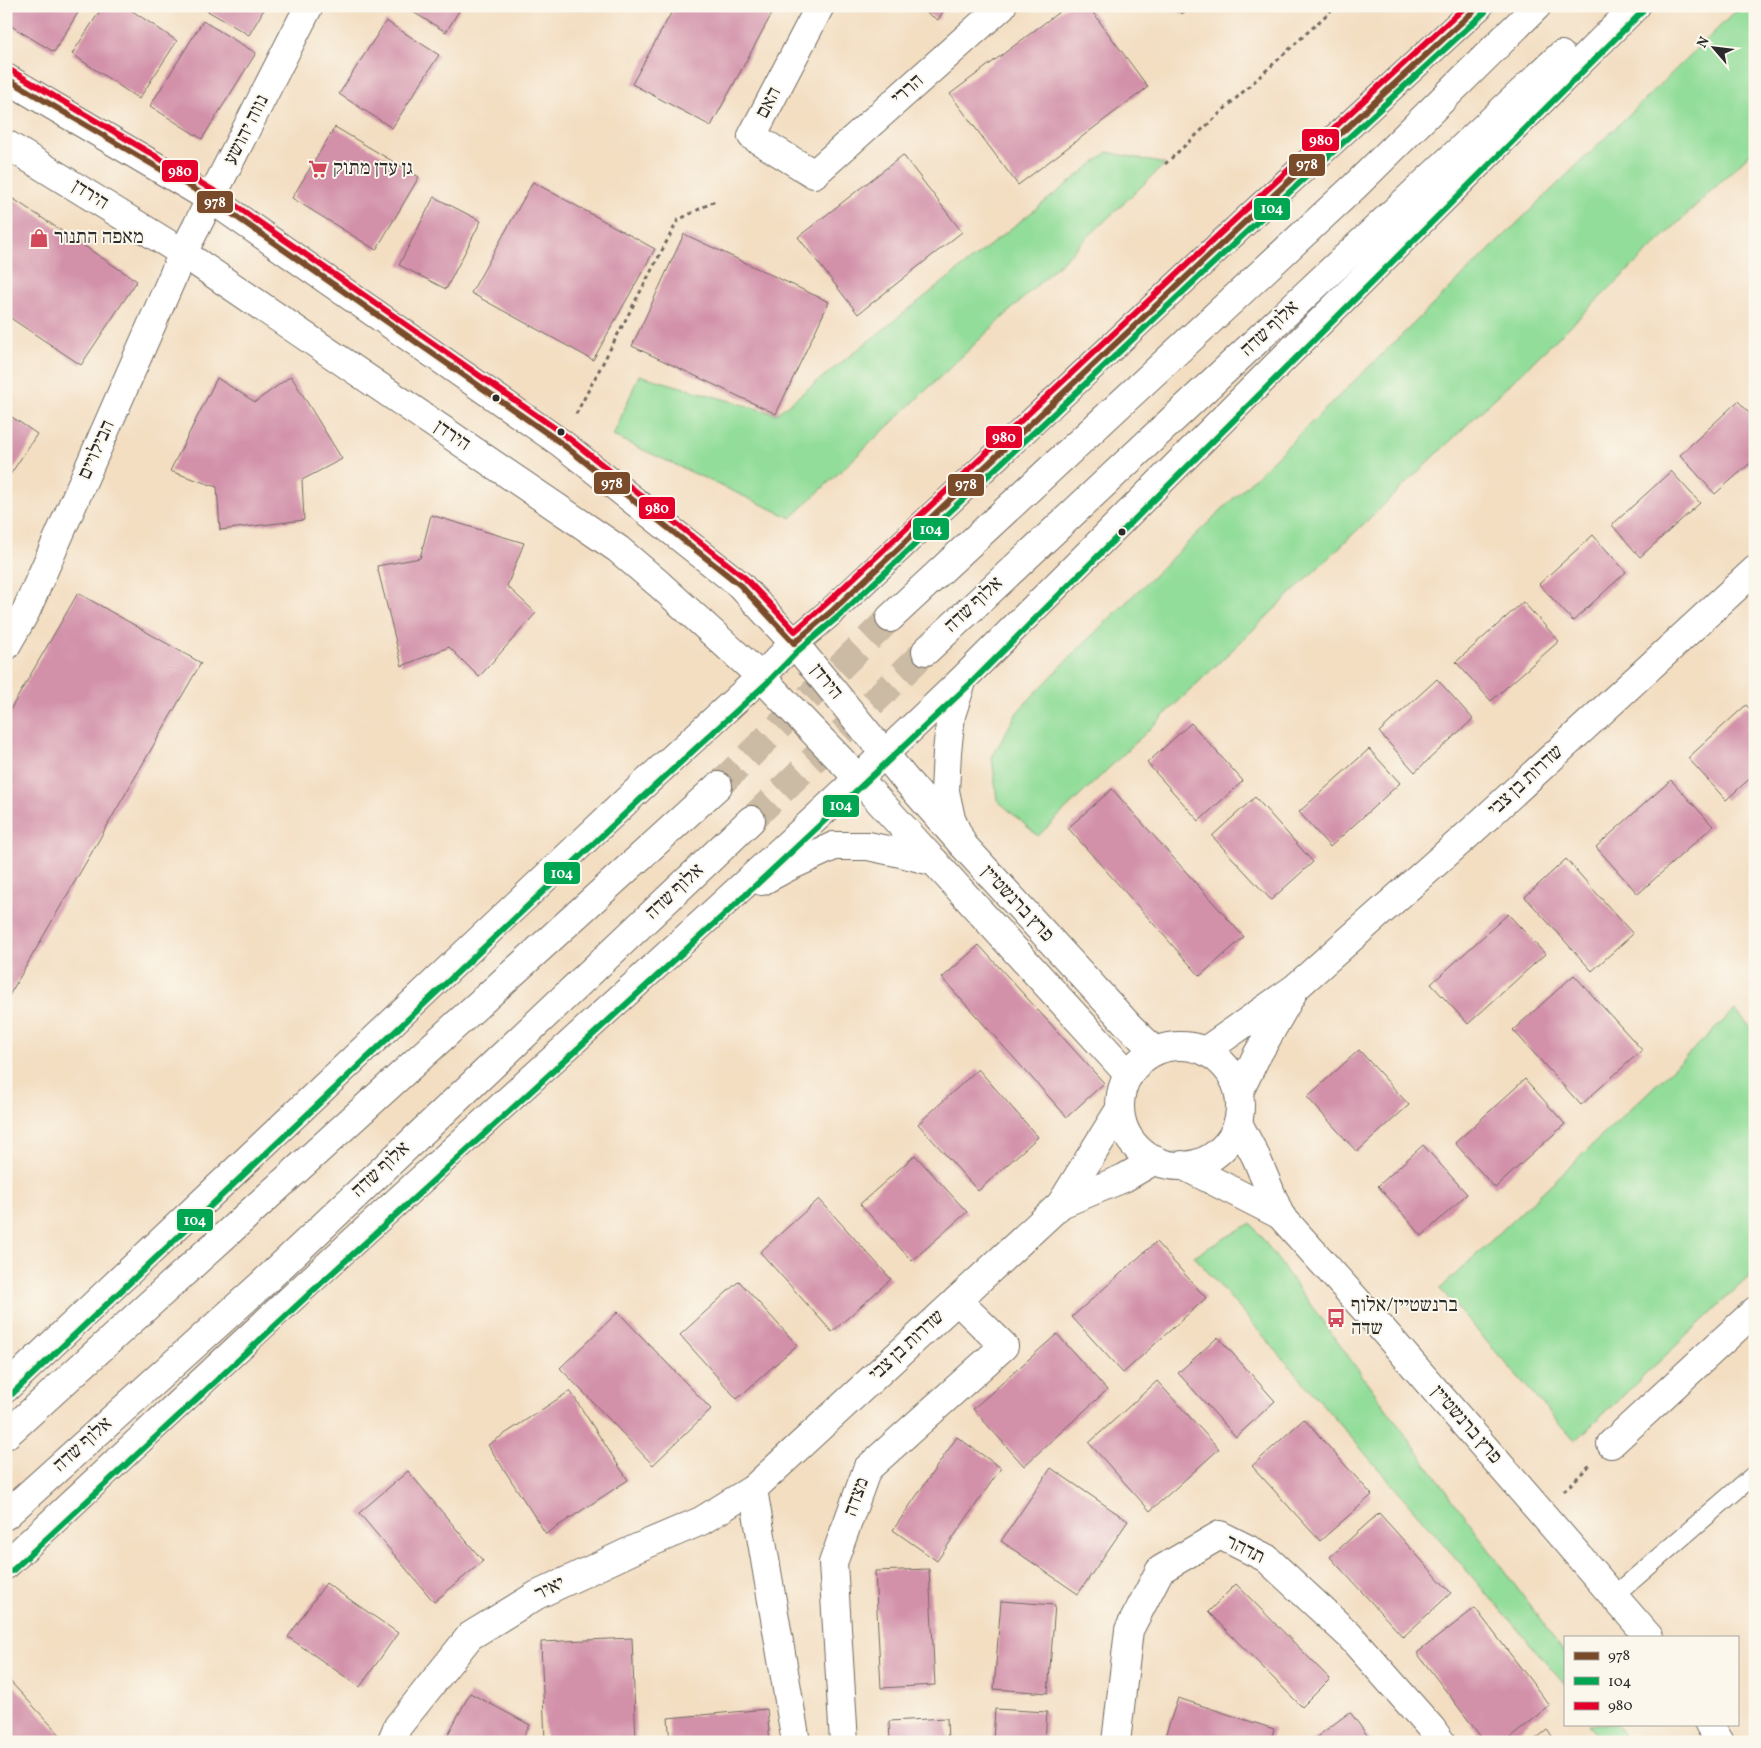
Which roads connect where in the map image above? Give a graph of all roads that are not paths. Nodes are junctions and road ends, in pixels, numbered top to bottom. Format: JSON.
{"nodes":[{"id":1,"x":310,"y":6,"type":"edge"},
{"id":2,"x":820,"y":6,"type":"edge"},
{"id":3,"x":1002,"y":6,"type":"edge"},
{"id":4,"x":1479,"y":6,"type":"edge"},
{"id":5,"x":1537,"y":6,"type":"edge"},
{"id":6,"x":1614,"y":6,"type":"edge"},
{"id":7,"x":1636,"y":6,"type":"edge"},
{"id":8,"x":6,"y":78,"type":"edge"},
{"id":9,"x":6,"y":144,"type":"edge"},
{"id":10,"x":814,"y":174,"type":"joint"},
{"id":11,"x":211,"y":200,"type":"junction"},
{"id":12,"x":183,"y":253,"type":"junction"},
{"id":13,"x":1755,"y":570,"type":"edge"},
{"id":14,"x":16,"y":606,"type":"edge"},
{"id":15,"x":890,"y":618,"type":"tunnel mouth"},
{"id":16,"x":794,"y":643,"type":"junction"},
{"id":17,"x":6,"y":646,"type":"edge"},
{"id":18,"x":926,"y":651,"type":"tunnel mouth"},
{"id":19,"x":761,"y":677,"type":"junction"},
{"id":20,"x":963,"y":679,"type":"junction"},
{"id":21,"x":884,"y":754,"type":"junction"},
{"id":22,"x":858,"y":778,"type":"junction"},
{"id":23,"x":718,"y":786,"type":"tunnel mouth"},
{"id":24,"x":751,"y":820,"type":"tunnel mouth"},
{"id":25,"x":963,"y":846,"type":"junction"},
{"id":26,"x":935,"y":862,"type":"junction"},
{"id":27,"x":728,"y":900,"type":"junction"},
{"id":28,"x":1295,"y":988,"type":"junction"},
{"id":29,"x":1154,"y":1051,"type":"junction"},
{"id":30,"x":1206,"y":1051,"type":"junction"},
{"id":31,"x":1129,"y":1075,"type":"junction"},
{"id":32,"x":1239,"y":1092,"type":"junction"},
{"id":33,"x":1120,"y":1109,"type":"junction"},
{"id":34,"x":1238,"y":1123,"type":"junction"},
{"id":35,"x":1155,"y":1160,"type":"junction"},
{"id":36,"x":1182,"y":1166,"type":"junction"},
{"id":37,"x":1061,"y":1204,"type":"junction"},
{"id":38,"x":1280,"y":1215,"type":"junction"},
{"id":39,"x":957,"y":1300,"type":"junction"},
{"id":40,"x":1755,"y":1311,"type":"edge"},
{"id":41,"x":6,"y":1388,"type":"edge"},
{"id":42,"x":6,"y":1435,"type":"edge"},
{"id":43,"x":1611,"y":1444,"type":"road end"},
{"id":44,"x":1755,"y":1474,"type":"edge"},
{"id":45,"x":752,"y":1489,"type":"junction"},
{"id":46,"x":6,"y":1515,"type":"edge"},
{"id":47,"x":6,"y":1565,"type":"edge"},
{"id":48,"x":1614,"y":1596,"type":"junction"},
{"id":49,"x":1648,"y":1636,"type":"edge"},
{"id":50,"x":1710,"y":1726,"type":"edge"},
{"id":51,"x":391,"y":1742,"type":"edge"},
{"id":52,"x":796,"y":1742,"type":"edge"},
{"id":53,"x":844,"y":1742,"type":"edge"},
{"id":54,"x":1116,"y":1742,"type":"edge"},
{"id":55,"x":1440,"y":1742,"type":"edge"},
{"id":56,"x":1720,"y":1742,"type":"edge"}],
"edges":[{"from":1,"to":11,"type":"street","name":"נווה יהושע"},
{"from":2,"to":10,"type":"street","name":"האם"},
{"from":3,"to":10,"type":"street","name":"הררי"},
{"from":4,"to":16,"type":"street"},
{"from":5,"to":15,"type":"street"},
{"from":6,"to":18,"type":"street","name":"אלוף שדה"},
{"from":7,"to":20,"type":"street"},
{"from":8,"to":11,"type":"street","name":"הירדן"},
{"from":9,"to":12,"type":"street","name":"הירדן"},
{"from":11,"to":12,"type":"street","name":"נווה יהושע"},
{"from":11,"to":16,"type":"street","name":"הירדן"},
{"from":12,"to":14,"type":"street","name":"הבילויים"},
{"from":12,"to":19,"type":"street","name":"הירדן"},
{"from":13,"to":28,"type":"street","name":"שדרות בן צבי"},
{"from":14,"to":17,"type":"street","name":"הבילויים"},
{"from":16,"to":19,"type":"street"},
{"from":16,"to":21,"type":"street","name":"הירדן"},
{"from":19,"to":22,"type":"street","name":"הירדן"},
{"from":19,"to":41,"type":"street"},
{"from":20,"to":21,"type":"street"},
{"from":20,"to":25,"type":"street"},
{"from":21,"to":22,"type":"street"},
{"from":21,"to":25,"type":"street","name":"פרץ ברנשטיין"},
{"from":22,"to":26,"type":"street","name":"פרץ ברנשטיין"},
{"from":22,"to":27,"type":"street"},
{"from":23,"to":42,"type":"street"},
{"from":24,"to":46,"type":"street","name":"אלוף שדה"},
{"from":25,"to":29,"type":"street","name":"פרץ ברנשטיין"},
{"from":26,"to":27,"type":"street"},
{"from":26,"to":31,"type":"street","name":"פרץ ברנשטיין"},
{"from":27,"to":47,"type":"street"},
{"from":28,"to":30,"type":"street","name":"שדרות בן צבי"},
{"from":28,"to":32,"type":"street","name":"שדרות בן צבי"},
{"from":29,"to":30,"type":"street"},
{"from":29,"to":31,"type":"street"},
{"from":30,"to":32,"type":"street"},
{"from":31,"to":33,"type":"street"},
{"from":32,"to":34,"type":"street"},
{"from":33,"to":35,"type":"street"},
{"from":33,"to":37,"type":"street","name":"שדרות בן צבי"},
{"from":34,"to":36,"type":"street"},
{"from":34,"to":38,"type":"street","name":"פרץ ברנשטיין"},
{"from":35,"to":36,"type":"street"},
{"from":35,"to":37,"type":"street","name":"שדרות בן צבי"},
{"from":36,"to":38,"type":"street","name":"פרץ ברנשטיין"},
{"from":37,"to":39,"type":"street","name":"שדרות בן צבי"},
{"from":38,"to":48,"type":"street","name":"פרץ ברנשטיין"},
{"from":39,"to":45,"type":"street","name":"שדרות בן צבי"},
{"from":39,"to":53,"type":"street","name":"מצדה"},
{"from":40,"to":43,"type":"street"},
{"from":44,"to":48,"type":"lane"},
{"from":45,"to":51,"type":"street","name":"יאיר"},
{"from":45,"to":52,"type":"street"},
{"from":48,"to":49,"type":"street","name":"פרץ ברנשטיין"},
{"from":50,"to":56,"type":"street"},
{"from":54,"to":55,"type":"street","name":"תדהר"}]}
